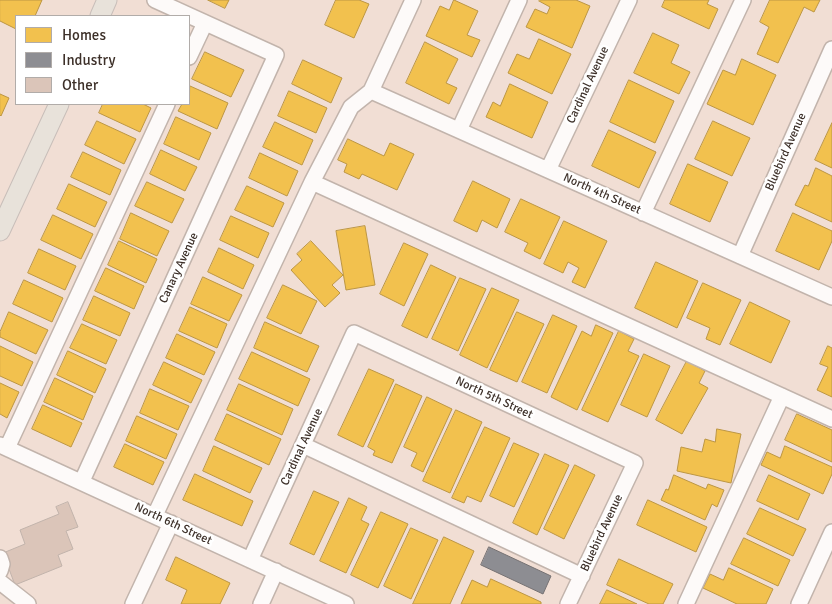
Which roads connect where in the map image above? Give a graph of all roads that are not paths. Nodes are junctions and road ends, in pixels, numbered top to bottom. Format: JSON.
{"nodes":[{"id":1,"x":107,"y":0,"type":"edge"},
{"id":2,"x":155,"y":0,"type":"edge"},
{"id":3,"x":413,"y":0,"type":"edge"},
{"id":4,"x":519,"y":0,"type":"edge"},
{"id":5,"x":629,"y":0,"type":"edge"},
{"id":6,"x":743,"y":0,"type":"edge"},
{"id":7,"x":100,"y":15,"type":"edge"},
{"id":8,"x":188,"y":15,"type":"edge"},
{"id":9,"x":190,"y":16,"type":"edge"},
{"id":10,"x":205,"y":23,"type":"junction"},
{"id":11,"x":832,"y":49,"type":"edge"},
{"id":12,"x":190,"y":55,"type":"edge"},
{"id":13,"x":371,"y":91,"type":"junction"},
{"id":14,"x":59,"y":105,"type":"edge"},
{"id":15,"x":167,"y":105,"type":"edge"},
{"id":16,"x":459,"y":130,"type":"junction"},
{"id":17,"x":548,"y":170,"type":"junction"},
{"id":18,"x":312,"y":182,"type":"junction"},
{"id":19,"x":644,"y":213,"type":"junction"},
{"id":20,"x":0,"y":231,"type":"edge"},
{"id":21,"x":740,"y":256,"type":"junction"},
{"id":22,"x":832,"y":298,"type":"edge"},
{"id":23,"x":354,"y":333,"type":"joint"},
{"id":24,"x":782,"y":396,"type":"junction"},
{"id":25,"x":832,"y":418,"type":"edge"},
{"id":26,"x":303,"y":445,"type":"junction"},
{"id":27,"x":4,"y":446,"type":"edge"},
{"id":28,"x":635,"y":463,"type":"joint"},
{"id":29,"x":82,"y":481,"type":"junction"},
{"id":30,"x":155,"y":515,"type":"junction"},
{"id":31,"x":171,"y":523,"type":"junction"},
{"id":32,"x":832,"y":532,"type":"edge"},
{"id":33,"x":0,"y":558,"type":"edge"},
{"id":34,"x":250,"y":560,"type":"junction"},
{"id":35,"x":0,"y":571,"type":"edge"},
{"id":36,"x":276,"y":571,"type":"junction"},
{"id":37,"x":582,"y":576,"type":"junction"},
{"id":38,"x":0,"y":582,"type":"edge"},
{"id":39,"x":28,"y":604,"type":"edge"},
{"id":40,"x":133,"y":604,"type":"edge"},
{"id":41,"x":261,"y":604,"type":"edge"},
{"id":42,"x":346,"y":604,"type":"edge"},
{"id":43,"x":568,"y":604,"type":"edge"},
{"id":44,"x":686,"y":604,"type":"edge"},
{"id":45,"x":799,"y":604,"type":"edge"}],
"edges":[{"from":1,"to":7,"type":"main road"},
{"from":2,"to":8,"type":"street"},
{"from":3,"to":13,"type":"street"},
{"from":4,"to":16,"type":"street"},
{"from":5,"to":17,"type":"street","name":"Cardinal Avenue"},
{"from":6,"to":19,"type":"street"},
{"from":9,"to":10,"type":"street"},
{"from":10,"to":12,"type":"street"},
{"from":10,"to":29,"type":"street","name":"Canary Avenue"},
{"from":11,"to":21,"type":"street","name":"Bluebird Avenue"},
{"from":13,"to":16,"type":"street","name":"North 4th Street"},
{"from":13,"to":18,"type":"street"},
{"from":14,"to":20,"type":"main road"},
{"from":15,"to":27,"type":"street"},
{"from":16,"to":17,"type":"street","name":"North 4th Street"},
{"from":17,"to":19,"type":"street","name":"North 4th Street"},
{"from":18,"to":24,"type":"street"},
{"from":18,"to":30,"type":"street"},
{"from":19,"to":21,"type":"street","name":"North 4th Street"},
{"from":21,"to":22,"type":"street","name":"North 4th Street"},
{"from":23,"to":26,"type":"street","name":"Cardinal Avenue"},
{"from":23,"to":28,"type":"street","name":"North 5th Street"},
{"from":24,"to":25,"type":"street"},
{"from":24,"to":44,"type":"street"},
{"from":26,"to":34,"type":"street","name":"Cardinal Avenue"},
{"from":26,"to":37,"type":"street"},
{"from":27,"to":29,"type":"street","name":"North 6th Street"},
{"from":28,"to":37,"type":"street","name":"Bluebird Avenue"},
{"from":29,"to":30,"type":"street","name":"North 6th Street"},
{"from":30,"to":31,"type":"street","name":"North 6th Street"},
{"from":31,"to":34,"type":"street","name":"North 6th Street"},
{"from":31,"to":40,"type":"street"},
{"from":32,"to":45,"type":"street"},
{"from":33,"to":35,"type":"street"},
{"from":34,"to":36,"type":"street","name":"North 6th Street"},
{"from":36,"to":41,"type":"street"},
{"from":36,"to":42,"type":"street","name":"North 6th Street"},
{"from":37,"to":43,"type":"street","name":"Bluebird Avenue"},
{"from":38,"to":39,"type":"street"}]}
